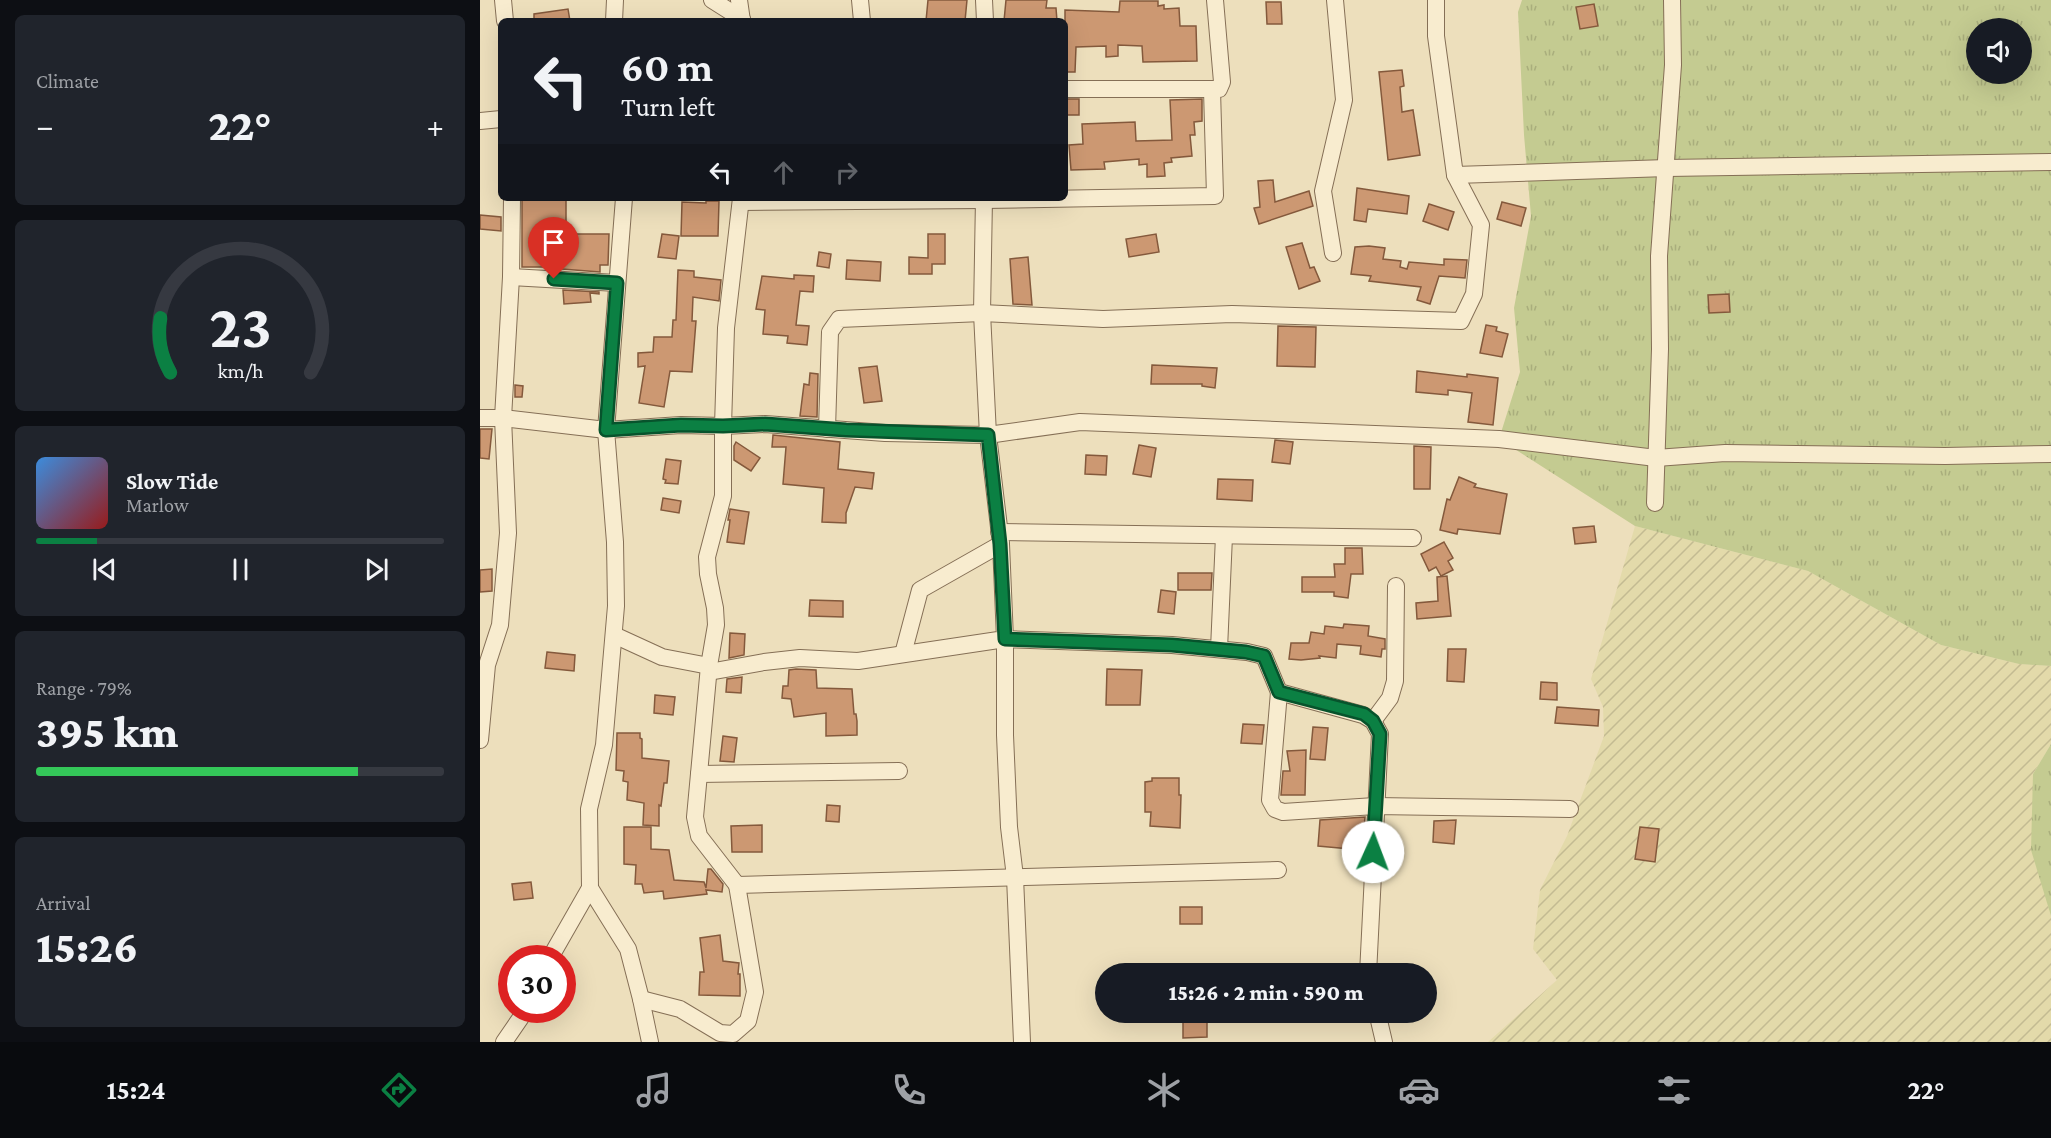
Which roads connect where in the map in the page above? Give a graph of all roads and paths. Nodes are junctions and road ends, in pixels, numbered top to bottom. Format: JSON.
{"nodes":[{"id":1,"x":503,"y":0,"type":"edge"},
{"id":2,"x":615,"y":0,"type":"edge"},
{"id":3,"x":712,"y":0,"type":"edge"},
{"id":4,"x":739,"y":0,"type":"edge"},
{"id":5,"x":860,"y":0,"type":"edge"},
{"id":6,"x":984,"y":0,"type":"edge"},
{"id":7,"x":1215,"y":0,"type":"edge"},
{"id":8,"x":1335,"y":0,"type":"edge"},
{"id":9,"x":1436,"y":0,"type":"edge"},
{"id":10,"x":1672,"y":0,"type":"edge"},
{"id":11,"x":505,"y":18,"type":"edge"},
{"id":12,"x":614,"y":18,"type":"edge"},
{"id":13,"x":739,"y":18,"type":"edge"},
{"id":14,"x":742,"y":18,"type":"edge"},
{"id":15,"x":862,"y":18,"type":"edge"},
{"id":16,"x":985,"y":18,"type":"edge"},
{"id":17,"x":1068,"y":89,"type":"edge"},
{"id":18,"x":1212,"y":90,"type":"junction"},
{"id":19,"x":498,"y":119,"type":"edge"},
{"id":20,"x":480,"y":120,"type":"edge"},
{"id":21,"x":2051,"y":162,"type":"edge"},
{"id":22,"x":1667,"y":168,"type":"junction"},
{"id":23,"x":1455,"y":175,"type":"junction"},
{"id":24,"x":1068,"y":198,"type":"edge"},
{"id":25,"x":512,"y":201,"type":"edge"},
{"id":26,"x":624,"y":201,"type":"edge"},
{"id":27,"x":741,"y":201,"type":"edge"},
{"id":28,"x":984,"y":201,"type":"edge"},
{"id":29,"x":1333,"y":253,"type":"dead end"},
{"id":30,"x":512,"y":277,"type":"junction"},
{"id":31,"x":617,"y":283,"type":"junction"},
{"id":32,"x":982,"y":313,"type":"junction"},
{"id":33,"x":480,"y":418,"type":"edge"},
{"id":34,"x":503,"y":418,"type":"junction"},
{"id":35,"x":723,"y":426,"type":"junction"},
{"id":36,"x":827,"y":429,"type":"junction"},
{"id":37,"x":606,"y":430,"type":"junction"},
{"id":38,"x":988,"y":435,"type":"junction"},
{"id":39,"x":2051,"y":454,"type":"edge"},
{"id":40,"x":1656,"y":458,"type":"junction"},
{"id":41,"x":1655,"y":503,"type":"dead end"},
{"id":42,"x":1224,"y":536,"type":"junction"},
{"id":43,"x":1000,"y":538,"type":"junction"},
{"id":44,"x":1413,"y":538,"type":"dead end"},
{"id":45,"x":1396,"y":586,"type":"dead end"},
{"id":46,"x":614,"y":635,"type":"junction"},
{"id":47,"x":1005,"y":639,"type":"junction"},
{"id":48,"x":1219,"y":649,"type":"junction"},
{"id":49,"x":903,"y":654,"type":"junction"},
{"id":50,"x":484,"y":663,"type":"edge"},
{"id":51,"x":709,"y":669,"type":"junction"},
{"id":52,"x":1279,"y":692,"type":"junction"},
{"id":53,"x":1373,"y":721,"type":"junction"},
{"id":54,"x":480,"y":740,"type":"edge"},
{"id":55,"x":899,"y":771,"type":"dead end"},
{"id":56,"x":699,"y":774,"type":"junction"},
{"id":57,"x":1375,"y":806,"type":"junction"},
{"id":58,"x":1570,"y":809,"type":"dead end"},
{"id":59,"x":1278,"y":870,"type":"dead end"},
{"id":60,"x":1015,"y":877,"type":"junction"},
{"id":61,"x":737,"y":885,"type":"junction"},
{"id":62,"x":590,"y":888,"type":"junction"},
{"id":63,"x":557,"y":945,"type":"edge"},
{"id":64,"x":1368,"y":963,"type":"edge"},
{"id":65,"x":641,"y":999,"type":"junction"},
{"id":66,"x":517,"y":1023,"type":"edge"},
{"id":67,"x":1380,"y":1023,"type":"edge"},
{"id":68,"x":504,"y":1042,"type":"edge"},
{"id":69,"x":650,"y":1042,"type":"edge"},
{"id":70,"x":1022,"y":1042,"type":"edge"},
{"id":71,"x":1384,"y":1042,"type":"edge"}],
"edges":[{"from":1,"to":11,"type":"street"},
{"from":2,"to":12,"type":"street"},
{"from":3,"to":13,"type":"street"},
{"from":4,"to":14,"type":"street"},
{"from":5,"to":15,"type":"street"},
{"from":6,"to":16,"type":"street"},
{"from":7,"to":18,"type":"street"},
{"from":8,"to":29,"type":"street"},
{"from":9,"to":23,"type":"street"},
{"from":10,"to":22,"type":"street"},
{"from":17,"to":18,"type":"street"},
{"from":18,"to":24,"type":"street"},
{"from":19,"to":20,"type":"street"},
{"from":21,"to":22,"type":"street"},
{"from":22,"to":23,"type":"street"},
{"from":22,"to":40,"type":"street"},
{"from":23,"to":32,"type":"street"},
{"from":25,"to":30,"type":"street"},
{"from":26,"to":31,"type":"street"},
{"from":27,"to":35,"type":"street"},
{"from":28,"to":32,"type":"street"},
{"from":30,"to":31,"type":"street"},
{"from":30,"to":34,"type":"street"},
{"from":31,"to":37,"type":"street"},
{"from":32,"to":36,"type":"street"},
{"from":32,"to":38,"type":"street"},
{"from":33,"to":34,"type":"street"},
{"from":34,"to":37,"type":"street"},
{"from":34,"to":50,"type":"street"},
{"from":35,"to":36,"type":"street"},
{"from":35,"to":37,"type":"street"},
{"from":35,"to":51,"type":"street"},
{"from":36,"to":38,"type":"street"},
{"from":37,"to":46,"type":"street"},
{"from":38,"to":40,"type":"street"},
{"from":38,"to":43,"type":"street"},
{"from":39,"to":40,"type":"street"},
{"from":40,"to":41,"type":"street"},
{"from":42,"to":43,"type":"street"},
{"from":42,"to":44,"type":"street"},
{"from":42,"to":48,"type":"street"},
{"from":43,"to":47,"type":"street"},
{"from":43,"to":49,"type":"street"},
{"from":45,"to":53,"type":"street"},
{"from":46,"to":51,"type":"street"},
{"from":46,"to":62,"type":"street"},
{"from":47,"to":48,"type":"street"},
{"from":47,"to":49,"type":"street"},
{"from":47,"to":60,"type":"street"},
{"from":48,"to":52,"type":"street"},
{"from":49,"to":51,"type":"street"},
{"from":50,"to":54,"type":"street"},
{"from":51,"to":56,"type":"street"},
{"from":52,"to":53,"type":"street"},
{"from":52,"to":57,"type":"street"},
{"from":53,"to":57,"type":"street"},
{"from":55,"to":56,"type":"street"},
{"from":56,"to":61,"type":"street"},
{"from":57,"to":58,"type":"street"},
{"from":57,"to":64,"type":"street"},
{"from":59,"to":60,"type":"street"},
{"from":60,"to":61,"type":"street"},
{"from":60,"to":70,"type":"street"},
{"from":61,"to":65,"type":"street"},
{"from":62,"to":63,"type":"street"},
{"from":62,"to":65,"type":"street"},
{"from":65,"to":69,"type":"street"},
{"from":66,"to":68,"type":"street"},
{"from":67,"to":71,"type":"street"}]}
